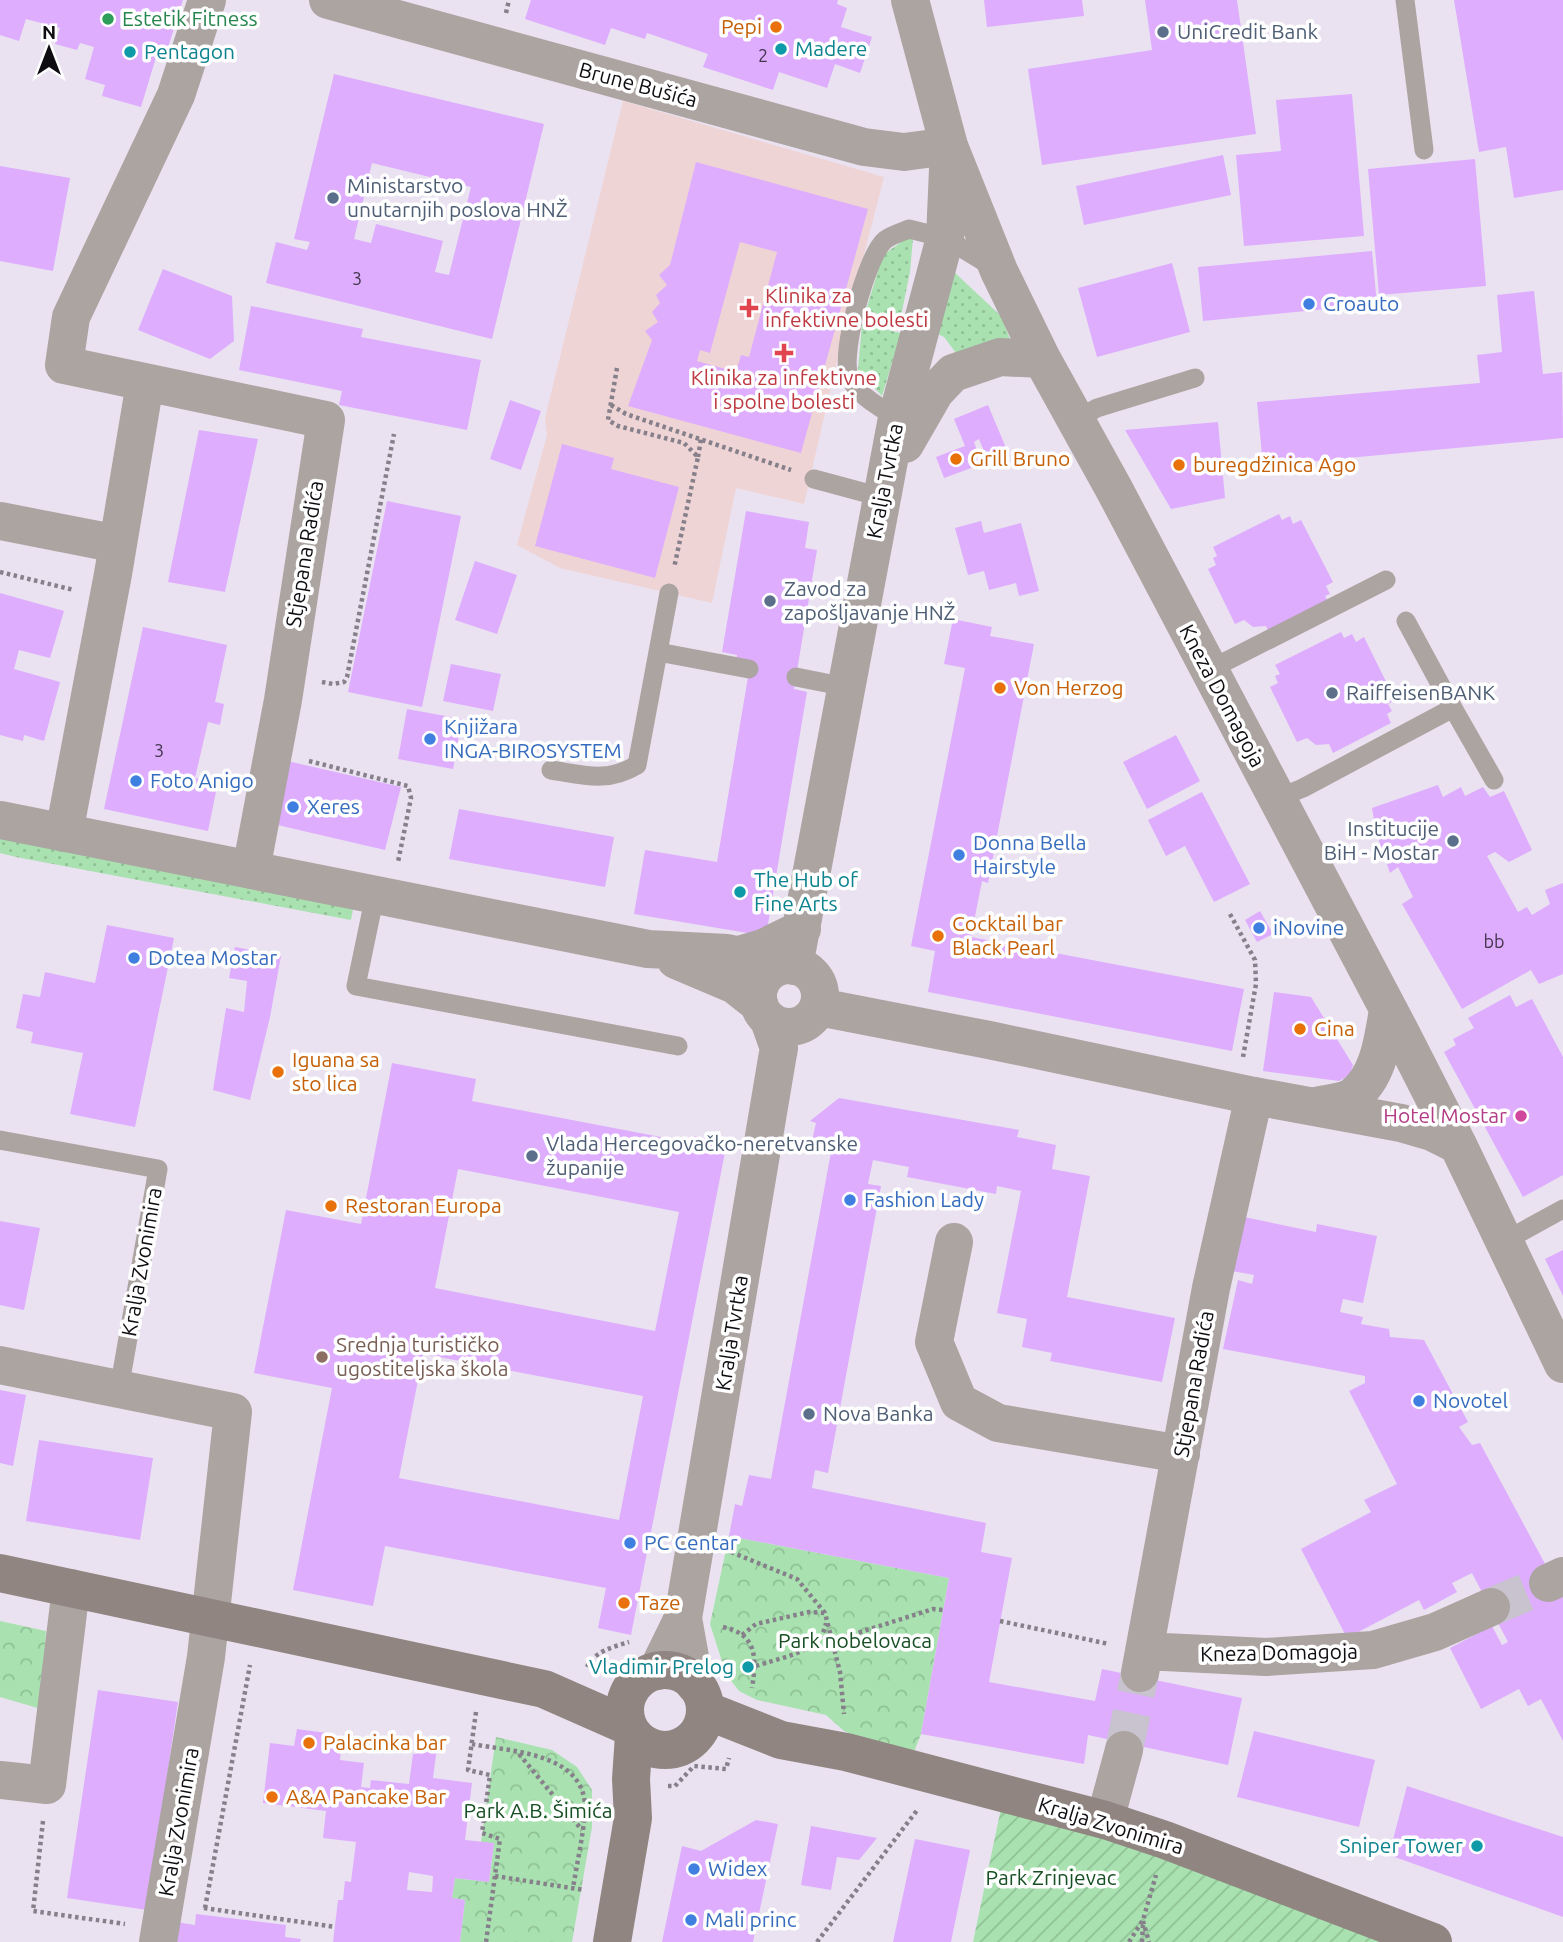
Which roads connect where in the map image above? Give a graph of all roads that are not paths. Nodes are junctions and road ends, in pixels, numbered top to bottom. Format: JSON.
{"nodes":[{"id":1,"x":207,"y":0,"type":"edge"},
{"id":2,"x":328,"y":0,"type":"edge"},
{"id":3,"x":910,"y":0,"type":"edge"},
{"id":4,"x":1405,"y":0,"type":"edge"},
{"id":5,"x":953,"y":139,"type":"junction"},
{"id":6,"x":1424,"y":150,"type":"dead end"},
{"id":7,"x":945,"y":238,"type":"junction"},
{"id":8,"x":999,"y":271,"type":"junction"},
{"id":9,"x":1042,"y":359,"type":"junction"},
{"id":10,"x":1195,"y":378,"type":"dead end"},
{"id":11,"x":145,"y":383,"type":"junction"},
{"id":12,"x":897,"y":418,"type":"junction"},
{"id":13,"x":1075,"y":419,"type":"junction"},
{"id":14,"x":814,"y":479,"type":"road end"},
{"id":15,"x":881,"y":493,"type":"junction"},
{"id":16,"x":0,"y":522,"type":"edge"},
{"id":17,"x":118,"y":544,"type":"junction"},
{"id":18,"x":1386,"y":580,"type":"dead end"},
{"id":19,"x":669,"y":593,"type":"road end"},
{"id":20,"x":1406,"y":621,"type":"dead end"},
{"id":21,"x":658,"y":652,"type":"junction"},
{"id":22,"x":750,"y":669,"type":"dead end"},
{"id":23,"x":1209,"y":670,"type":"junction"},
{"id":24,"x":796,"y":677,"type":"dead end"},
{"id":25,"x":846,"y":687,"type":"junction"},
{"id":26,"x":1453,"y":708,"type":"junction"},
{"id":27,"x":551,"y":770,"type":"dead end"},
{"id":28,"x":1494,"y":780,"type":"dead end"},
{"id":29,"x":1276,"y":799,"type":"junction"},
{"id":30,"x":0,"y":820,"type":"edge"},
{"id":31,"x":64,"y":832,"type":"junction"},
{"id":32,"x":251,"y":870,"type":"junction"},
{"id":33,"x":386,"y":883,"type":"junction"},
{"id":34,"x":802,"y":929,"type":"junction"},
{"id":35,"x":648,"y":949,"type":"junction"},
{"id":36,"x":738,"y":956,"type":"junction"},
{"id":37,"x":789,"y":966,"type":"junction"},
{"id":38,"x":1388,"y":1010,"type":"junction"},
{"id":39,"x":784,"y":1021,"type":"junction"},
{"id":40,"x":678,"y":1046,"type":"dead end"},
{"id":41,"x":1245,"y":1094,"type":"junction"},
{"id":42,"x":1315,"y":1106,"type":"junction"},
{"id":43,"x":0,"y":1140,"type":"edge"},
{"id":44,"x":1458,"y":1145,"type":"junction"},
{"id":45,"x":1563,"y":1209,"type":"edge"},
{"id":46,"x":954,"y":1242,"type":"dead end"},
{"id":47,"x":1503,"y":1242,"type":"junction"},
{"id":48,"x":1563,"y":1364,"type":"edge"},
{"id":49,"x":0,"y":1366,"type":"edge"},
{"id":50,"x":119,"y":1389,"type":"junction"},
{"id":51,"x":1181,"y":1454,"type":"junction"},
{"id":52,"x":0,"y":1573,"type":"edge"},
{"id":53,"x":71,"y":1588,"type":"junction"},
{"id":54,"x":1491,"y":1607,"type":"tunnel mouth"},
{"id":55,"x":211,"y":1618,"type":"junction"},
{"id":56,"x":701,"y":1622,"type":"junction"},
{"id":57,"x":1142,"y":1662,"type":"joint"},
{"id":58,"x":644,"y":1680,"type":"junction"},
{"id":59,"x":544,"y":1689,"type":"junction"},
{"id":60,"x":700,"y":1697,"type":"junction"},
{"id":61,"x":631,"y":1731,"type":"junction"},
{"id":62,"x":781,"y":1740,"type":"junction"},
{"id":63,"x":681,"y":1746,"type":"junction"},
{"id":64,"x":1124,"y":1750,"type":"tunnel mouth"},
{"id":65,"x":0,"y":1780,"type":"edge"},
{"id":66,"x":633,"y":1818,"type":"junction"},
{"id":67,"x":1105,"y":1820,"type":"junction"},
{"id":68,"x":161,"y":1924,"type":"edge"},
{"id":69,"x":612,"y":1942,"type":"edge"},
{"id":70,"x":1433,"y":1942,"type":"edge"}],
"edges":[{"from":1,"to":11,"type":"street","name":"Stjepana Radića"},
{"from":2,"to":5,"type":"street","name":"Brune Bušića"},
{"from":3,"to":5,"type":"street","name":"Kralja Tvrtka"},
{"from":4,"to":6,"type":"lane"},
{"from":5,"to":7,"type":"street","name":"Kralja Tvrtka"},
{"from":5,"to":8,"type":"street","name":"Kneza Domagoja"},
{"from":7,"to":8,"type":"lane"},
{"from":7,"to":12,"type":"street","name":"Kralja Tvrtka"},
{"from":7,"to":12,"type":"lane"},
{"from":8,"to":9,"type":"street","name":"Kneza Domagoja"},
{"from":9,"to":13,"type":"street","name":"Kneza Domagoja"},
{"from":9,"to":15,"type":"street"},
{"from":10,"to":13,"type":"lane"},
{"from":11,"to":17,"type":"street"},
{"from":11,"to":32,"type":"street","name":"Stjepana Radića"},
{"from":12,"to":15,"type":"street","name":"Kralja Tvrtka"},
{"from":13,"to":23,"type":"street","name":"Kneza Domagoja"},
{"from":14,"to":15,"type":"lane"},
{"from":15,"to":25,"type":"street","name":"Kralja Tvrtka"},
{"from":16,"to":17,"type":"street"},
{"from":17,"to":31,"type":"street"},
{"from":18,"to":23,"type":"lane"},
{"from":19,"to":21,"type":"lane"},
{"from":20,"to":26,"type":"lane"},
{"from":21,"to":22,"type":"lane"},
{"from":21,"to":27,"type":"lane"},
{"from":23,"to":29,"type":"street","name":"Kneza Domagoja"},
{"from":24,"to":25,"type":"lane"},
{"from":25,"to":34,"type":"street","name":"Kralja Tvrtka"},
{"from":26,"to":28,"type":"lane"},
{"from":26,"to":29,"type":"lane"},
{"from":29,"to":38,"type":"street","name":"Kneza Domagoja"},
{"from":30,"to":31,"type":"street"},
{"from":31,"to":32,"type":"street"},
{"from":32,"to":33,"type":"street"},
{"from":33,"to":35,"type":"street"},
{"from":33,"to":40,"type":"lane"},
{"from":34,"to":36,"type":"street"},
{"from":34,"to":37,"type":"street","name":"Kralja Tvrtka"},
{"from":35,"to":36,"type":"street"},
{"from":35,"to":39,"type":"street"},
{"from":36,"to":37,"type":"street"},
{"from":37,"to":39,"type":"street"},
{"from":37,"to":39,"type":"street"},
{"from":38,"to":42,"type":"street"},
{"from":38,"to":44,"type":"street","name":"Kneza Domagoja"},
{"from":39,"to":41,"type":"street"},
{"from":39,"to":56,"type":"street","name":"Kralja Tvrtka"},
{"from":41,"to":42,"type":"street"},
{"from":41,"to":51,"type":"street","name":"Stjepana Radića"},
{"from":42,"to":44,"type":"street"},
{"from":43,"to":50,"type":"lane","name":"Kralja Zvonimira"},
{"from":44,"to":47,"type":"street","name":"Kneza Domagoja"},
{"from":45,"to":47,"type":"lane"},
{"from":46,"to":51,"type":"street"},
{"from":47,"to":48,"type":"street","name":"Kneza Domagoja"},
{"from":49,"to":50,"type":"street","name":"Kralja Zvonimira"},
{"from":50,"to":55,"type":"street","name":"Kralja Zvonimira"},
{"from":51,"to":57,"type":"street","name":"Stjepana Radića"},
{"from":52,"to":53,"type":"main road"},
{"from":53,"to":55,"type":"main road"},
{"from":53,"to":65,"type":"street"},
{"from":54,"to":57,"type":"street","name":"Kneza Domagoja"},
{"from":55,"to":59,"type":"main road"},
{"from":55,"to":68,"type":"street","name":"Kralja Zvonimira"},
{"from":56,"to":58,"type":"street","name":"Kralja Tvrtka"},
{"from":56,"to":60,"type":"street","name":"Kralja Tvrtka"},
{"from":58,"to":59,"type":"main road"},
{"from":58,"to":60,"type":"main road"},
{"from":58,"to":61,"type":"main road"},
{"from":59,"to":61,"type":"main road"},
{"from":60,"to":62,"type":"main road","name":"Kralja Zvonimira"},
{"from":60,"to":63,"type":"main road"},
{"from":61,"to":63,"type":"main road"},
{"from":61,"to":66,"type":"main road"},
{"from":62,"to":63,"type":"main road","name":"Kralja Zvonimira"},
{"from":62,"to":67,"type":"main road","name":"Kralja Zvonimira"},
{"from":63,"to":66,"type":"main road"},
{"from":64,"to":67,"type":"street"},
{"from":66,"to":69,"type":"main road"},
{"from":67,"to":70,"type":"main road","name":"Kralja Zvonimira"}]}
